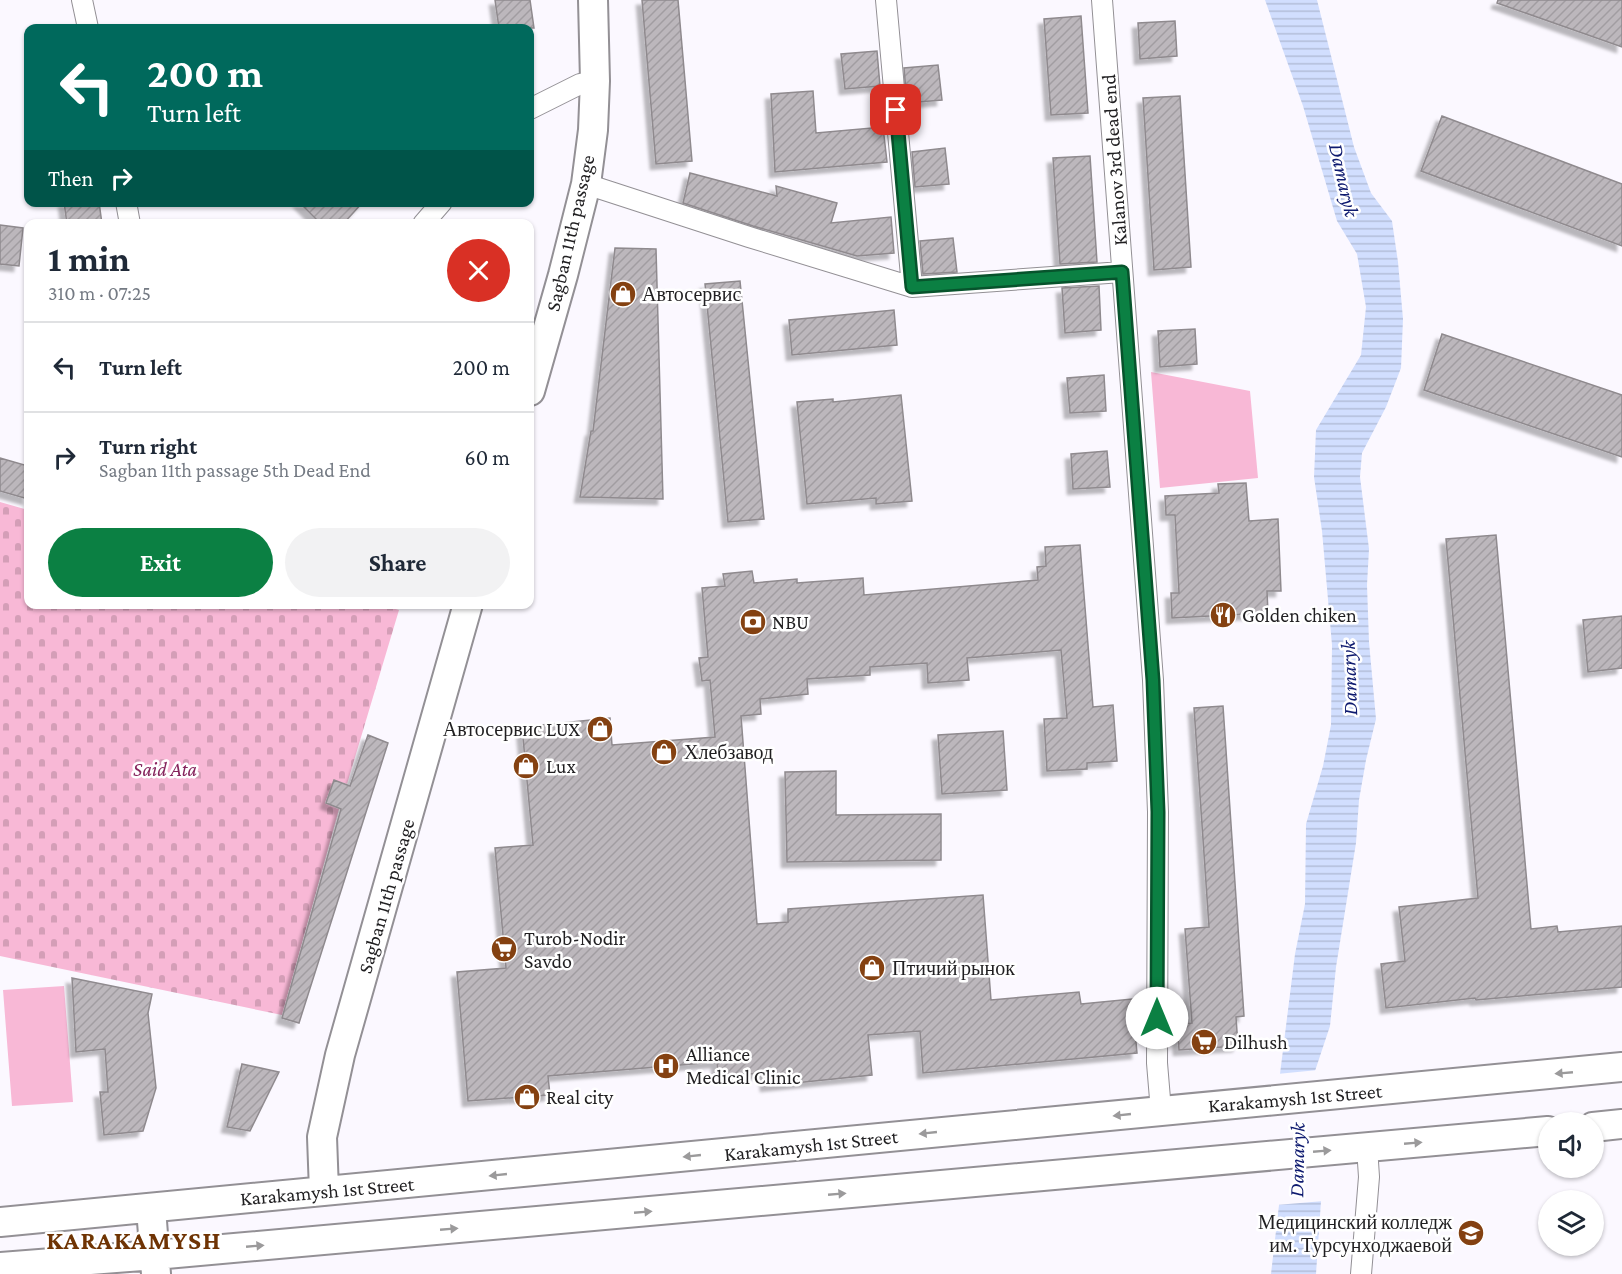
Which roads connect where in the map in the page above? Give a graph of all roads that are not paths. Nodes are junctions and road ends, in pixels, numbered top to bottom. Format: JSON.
{"nodes":[{"id":1,"x":82,"y":0,"type":"edge"},
{"id":2,"x":593,"y":0,"type":"edge"},
{"id":3,"x":886,"y":0,"type":"edge"},
{"id":4,"x":1102,"y":0,"type":"edge"},
{"id":5,"x":87,"y":24,"type":"edge"},
{"id":6,"x":596,"y":81,"type":"junction"},
{"id":7,"x":534,"y":107,"type":"edge"},
{"id":8,"x":586,"y":184,"type":"junction"},
{"id":9,"x":438,"y":207,"type":"edge"},
{"id":10,"x":427,"y":219,"type":"edge"},
{"id":11,"x":1122,"y":272,"type":"junction"},
{"id":12,"x":912,"y":287,"type":"junction"},
{"id":13,"x":534,"y":377,"type":"edge"},
{"id":14,"x":467,"y":609,"type":"edge"},
{"id":15,"x":1622,"y":1067,"type":"edge"},
{"id":16,"x":1161,"y":1111,"type":"junction"},
{"id":17,"x":1622,"y":1125,"type":"edge"},
{"id":18,"x":1604,"y":1126,"type":"edge"},
{"id":19,"x":1538,"y":1132,"type":"edge"},
{"id":20,"x":1361,"y":1148,"type":"junction"},
{"id":21,"x":324,"y":1191,"type":"junction"},
{"id":22,"x":151,"y":1208,"type":"junction"},
{"id":23,"x":107,"y":1212,"type":"junction"},
{"id":24,"x":0,"y":1222,"type":"edge"},
{"id":25,"x":155,"y":1265,"type":"edge"},
{"id":26,"x":111,"y":1266,"type":"edge"},
{"id":27,"x":0,"y":1267,"type":"edge"},
{"id":28,"x":1360,"y":1274,"type":"edge"}],
"edges":[{"from":1,"to":5,"type":"street"},
{"from":2,"to":6,"type":"main road","name":"Sagban 11th passage"},
{"from":3,"to":12,"type":"street"},
{"from":4,"to":11,"type":"street","name":"Kalanov 3rd dead end"},
{"from":6,"to":7,"type":"street"},
{"from":6,"to":8,"type":"main road","name":"Sagban 11th passage"},
{"from":8,"to":12,"type":"street"},
{"from":8,"to":13,"type":"main road","name":"Sagban 11th passage"},
{"from":9,"to":10,"type":"street"},
{"from":11,"to":12,"type":"street"},
{"from":11,"to":16,"type":"street","name":"Kalanov 3rd dead end"},
{"from":14,"to":21,"type":"main road","name":"Sagban 11th passage"},
{"from":15,"to":16,"type":"main road","name":"Karakamysh 1st Street","one_way":true},
{"from":16,"to":21,"type":"main road","name":"Karakamysh 1st Street","one_way":true},
{"from":17,"to":18,"type":"main road"},
{"from":20,"to":19,"type":"main road","one_way":true},
{"from":25,"to":20,"type":"main road","one_way":true},
{"from":20,"to":28,"type":"street"},
{"from":21,"to":22,"type":"main road","name":"Karakamysh 1st Street"},
{"from":22,"to":23,"type":"main road","name":"Karakamysh 1st Street"},
{"from":22,"to":25,"type":"main road"},
{"from":23,"to":24,"type":"main road","name":"Karakamysh 1st Street"},
{"from":23,"to":26,"type":"main road"},
{"from":25,"to":26,"type":"main road"},
{"from":26,"to":27,"type":"main road"}]}
